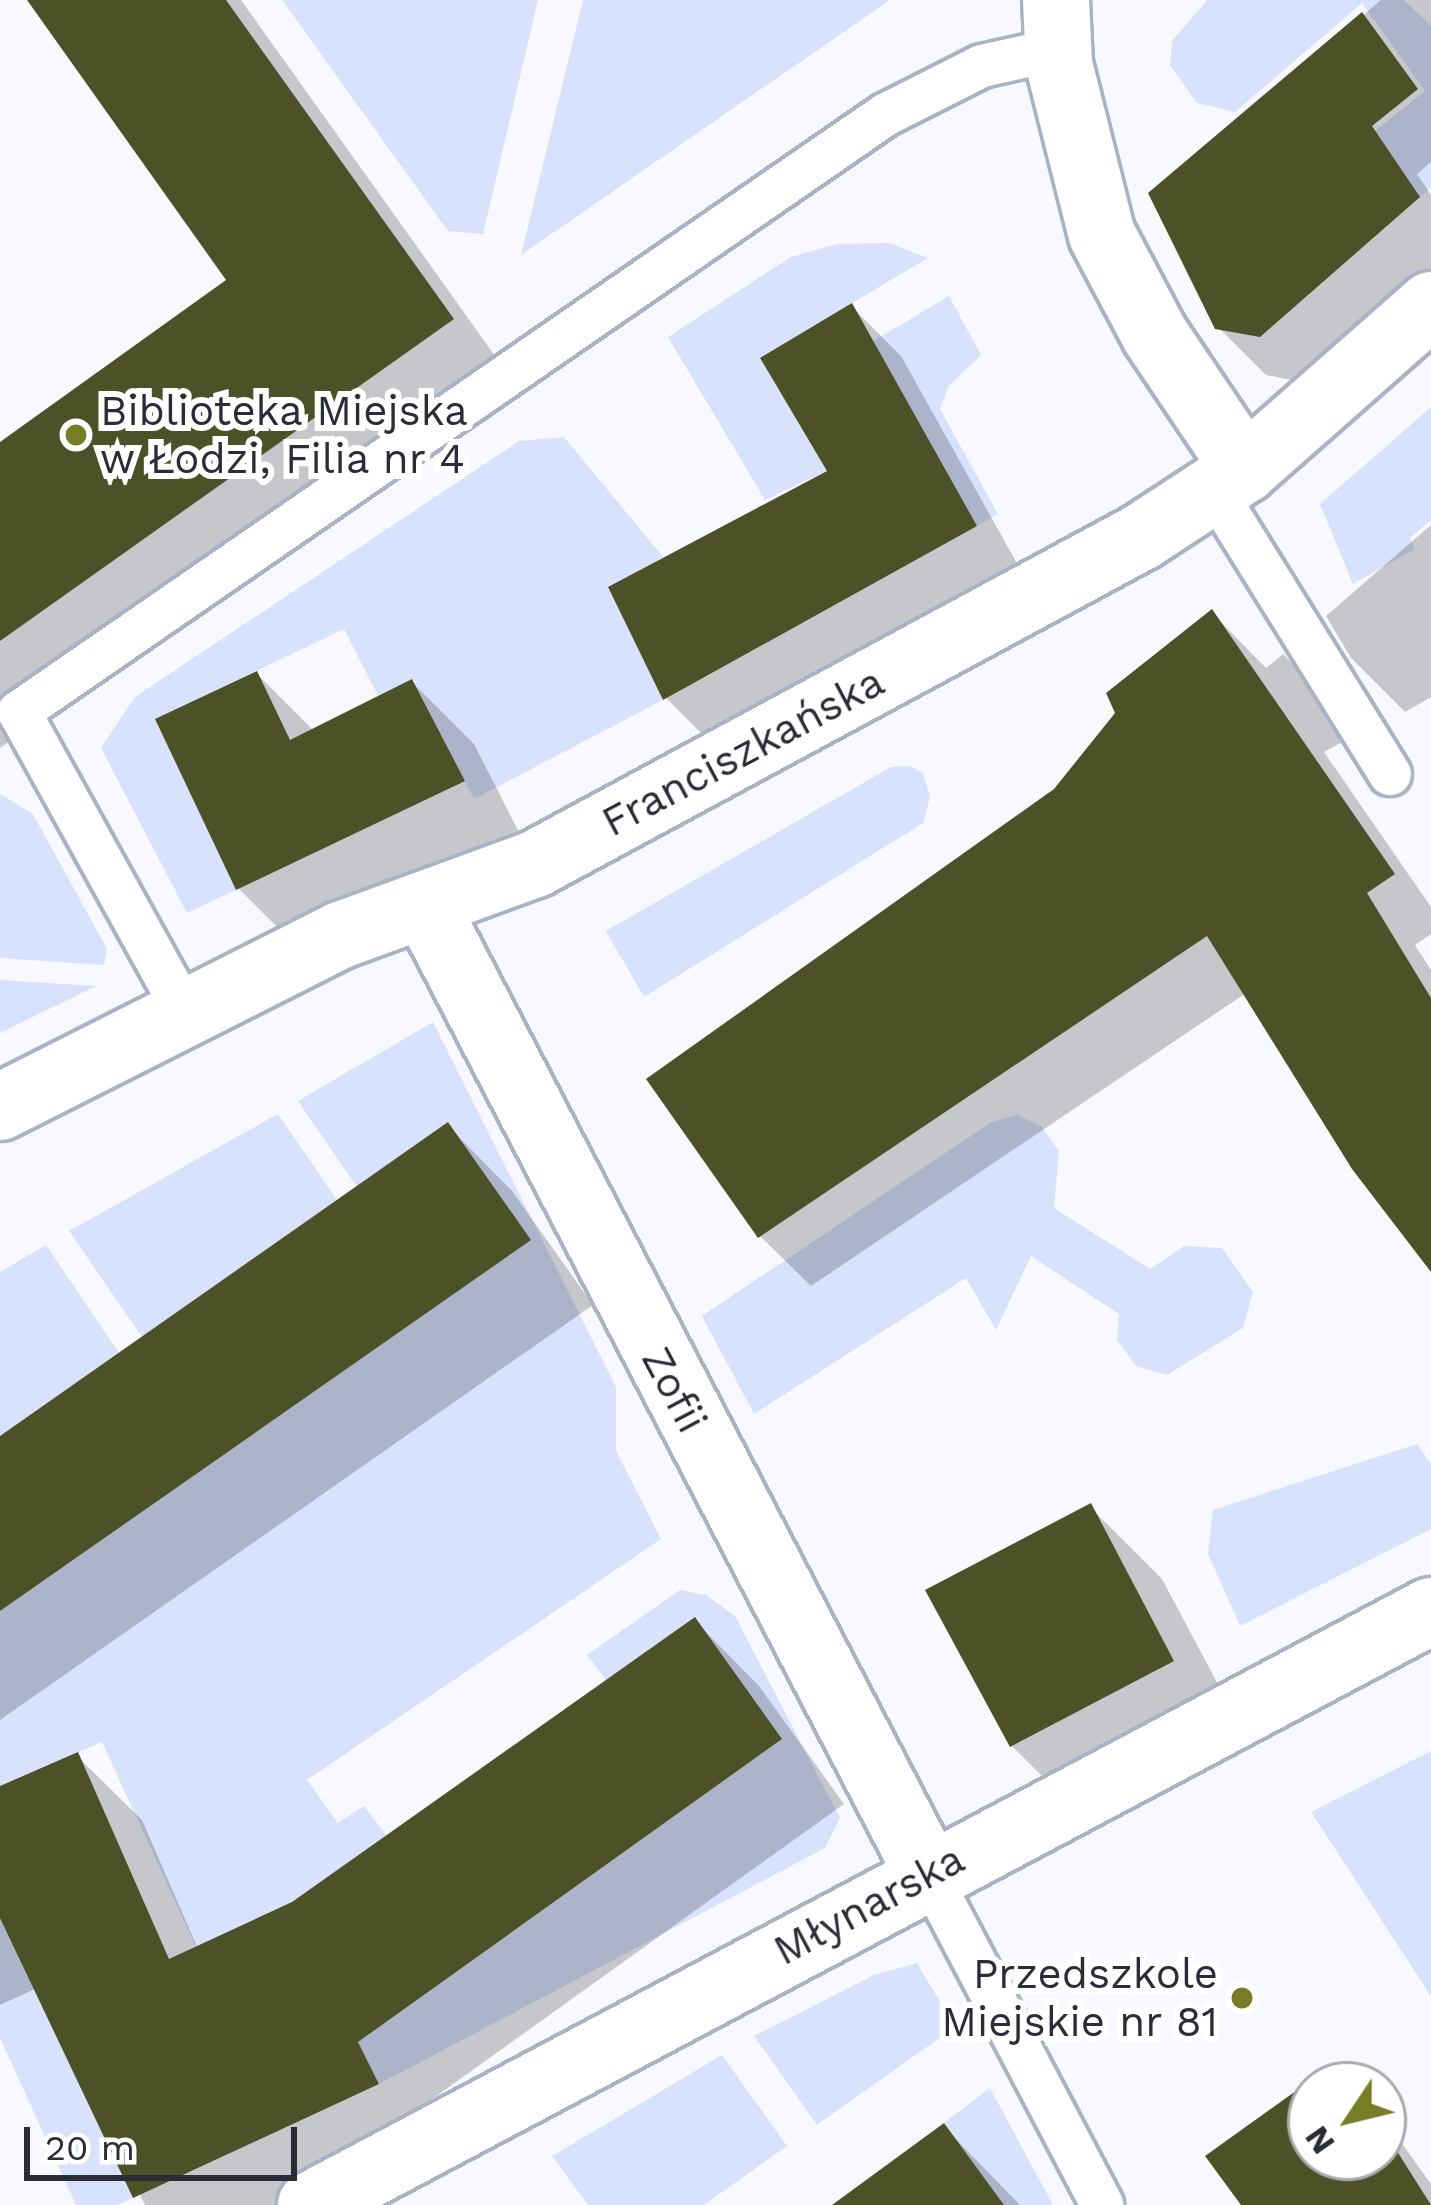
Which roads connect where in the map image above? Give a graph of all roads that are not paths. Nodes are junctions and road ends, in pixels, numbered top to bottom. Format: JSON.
{"nodes":[{"id":1,"x":1057,"y":25,"type":"edge"},
{"id":2,"x":1431,"y":305,"type":"edge"},
{"id":3,"x":1230,"y":481,"type":"junction"},
{"id":4,"x":1390,"y":774,"type":"dead end"},
{"id":5,"x":425,"y":905,"type":"junction"},
{"id":6,"x":186,"y":1013,"type":"junction"},
{"id":7,"x":0,"y":1107,"type":"edge"},
{"id":8,"x":1431,"y":1611,"type":"edge"},
{"id":9,"x":928,"y":1873,"type":"junction"},
{"id":10,"x":310,"y":2205,"type":"edge"},
{"id":11,"x":1102,"y":2205,"type":"edge"}],
"edges":[{"from":1,"to":3,"type":"street"},
{"from":1,"to":6,"type":"lane"},
{"from":2,"to":3,"type":"street","name":"Franciszkańska"},
{"from":3,"to":4,"type":"lane"},
{"from":3,"to":5,"type":"street","name":"Franciszkańska"},
{"from":5,"to":6,"type":"street","name":"Franciszkańska"},
{"from":5,"to":9,"type":"street","name":"Zofii"},
{"from":6,"to":7,"type":"street","name":"Franciszkańska"},
{"from":8,"to":9,"type":"street","name":"Młynarska"},
{"from":9,"to":10,"type":"street","name":"Młynarska"},
{"from":9,"to":11,"type":"lane"}]}
